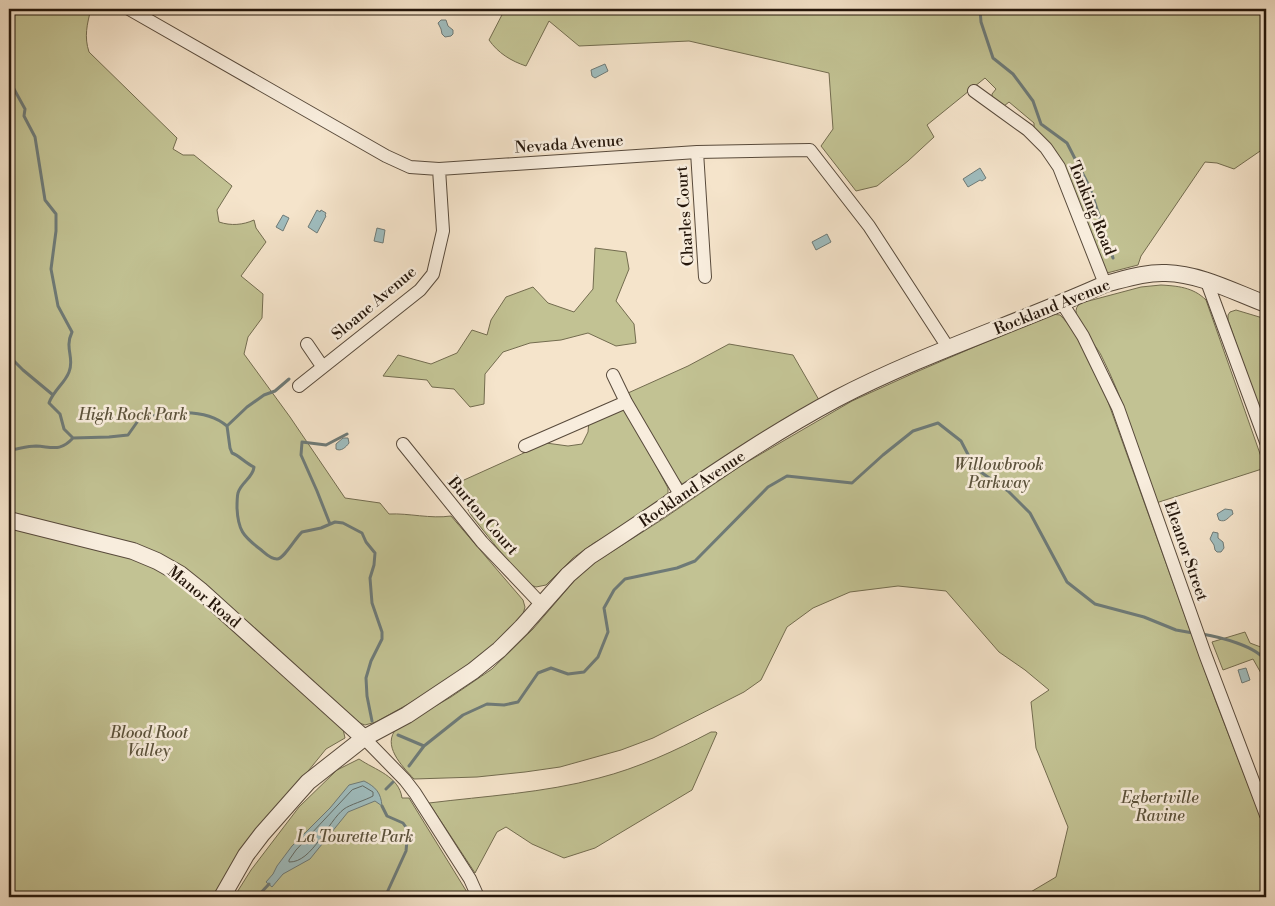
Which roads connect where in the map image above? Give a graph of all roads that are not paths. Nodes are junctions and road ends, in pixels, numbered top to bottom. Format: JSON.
{"nodes":[{"id":1,"x":129,"y":9,"type":"edge"},
{"id":2,"x":974,"y":91,"type":"dead end"},
{"id":3,"x":697,"y":152,"type":"junction"},
{"id":4,"x":439,"y":169,"type":"junction"},
{"id":5,"x":705,"y":277,"type":"dead end"},
{"id":6,"x":1207,"y":282,"type":"junction"},
{"id":7,"x":1105,"y":284,"type":"junction"},
{"id":8,"x":1062,"y":303,"type":"junction"},
{"id":9,"x":1266,"y":304,"type":"edge"},
{"id":10,"x":307,"y":344,"type":"dead end"},
{"id":11,"x":949,"y":349,"type":"junction"},
{"id":12,"x":322,"y":366,"type":"junction"},
{"id":13,"x":613,"y":375,"type":"dead end"},
{"id":14,"x":299,"y":386,"type":"dead end"},
{"id":15,"x":626,"y":402,"type":"junction"},
{"id":16,"x":1266,"y":442,"type":"edge"},
{"id":17,"x":403,"y":444,"type":"dead end"},
{"id":18,"x":525,"y":446,"type":"dead end"},
{"id":19,"x":681,"y":496,"type":"junction"},
{"id":20,"x":9,"y":520,"type":"edge"},
{"id":21,"x":542,"y":605,"type":"junction"},
{"id":22,"x":364,"y":738,"type":"junction"},
{"id":23,"x":1266,"y":815,"type":"edge"},
{"id":24,"x":222,"y":897,"type":"edge"},
{"id":25,"x":478,"y":897,"type":"edge"}],
"edges":[{"from":1,"to":4,"type":"street","name":"Nevada Avenue"},
{"from":2,"to":7,"type":"street","name":"Tonking Road"},
{"from":3,"to":4,"type":"street","name":"Nevada Avenue"},
{"from":3,"to":5,"type":"street","name":"Charles Court"},
{"from":3,"to":11,"type":"street","name":"Nevada Avenue"},
{"from":4,"to":12,"type":"street","name":"Sloane Avenue"},
{"from":6,"to":7,"type":"street","name":"Rockland Avenue"},
{"from":6,"to":9,"type":"street","name":"Rockland Avenue"},
{"from":6,"to":16,"type":"street"},
{"from":7,"to":8,"type":"street","name":"Rockland Avenue"},
{"from":8,"to":11,"type":"street","name":"Rockland Avenue"},
{"from":8,"to":23,"type":"street","name":"Eleanor Street"},
{"from":10,"to":12,"type":"street"},
{"from":11,"to":19,"type":"street","name":"Rockland Avenue"},
{"from":12,"to":14,"type":"street","name":"Sloane Avenue"},
{"from":13,"to":15,"type":"street"},
{"from":15,"to":18,"type":"street"},
{"from":15,"to":19,"type":"street"},
{"from":17,"to":21,"type":"street","name":"Burton Court"},
{"from":19,"to":21,"type":"street","name":"Rockland Avenue"},
{"from":20,"to":22,"type":"street","name":"Manor Road"},
{"from":21,"to":22,"type":"street","name":"Rockland Avenue"},
{"from":22,"to":24,"type":"street","name":"Rockland Avenue"},
{"from":22,"to":25,"type":"street"}]}
